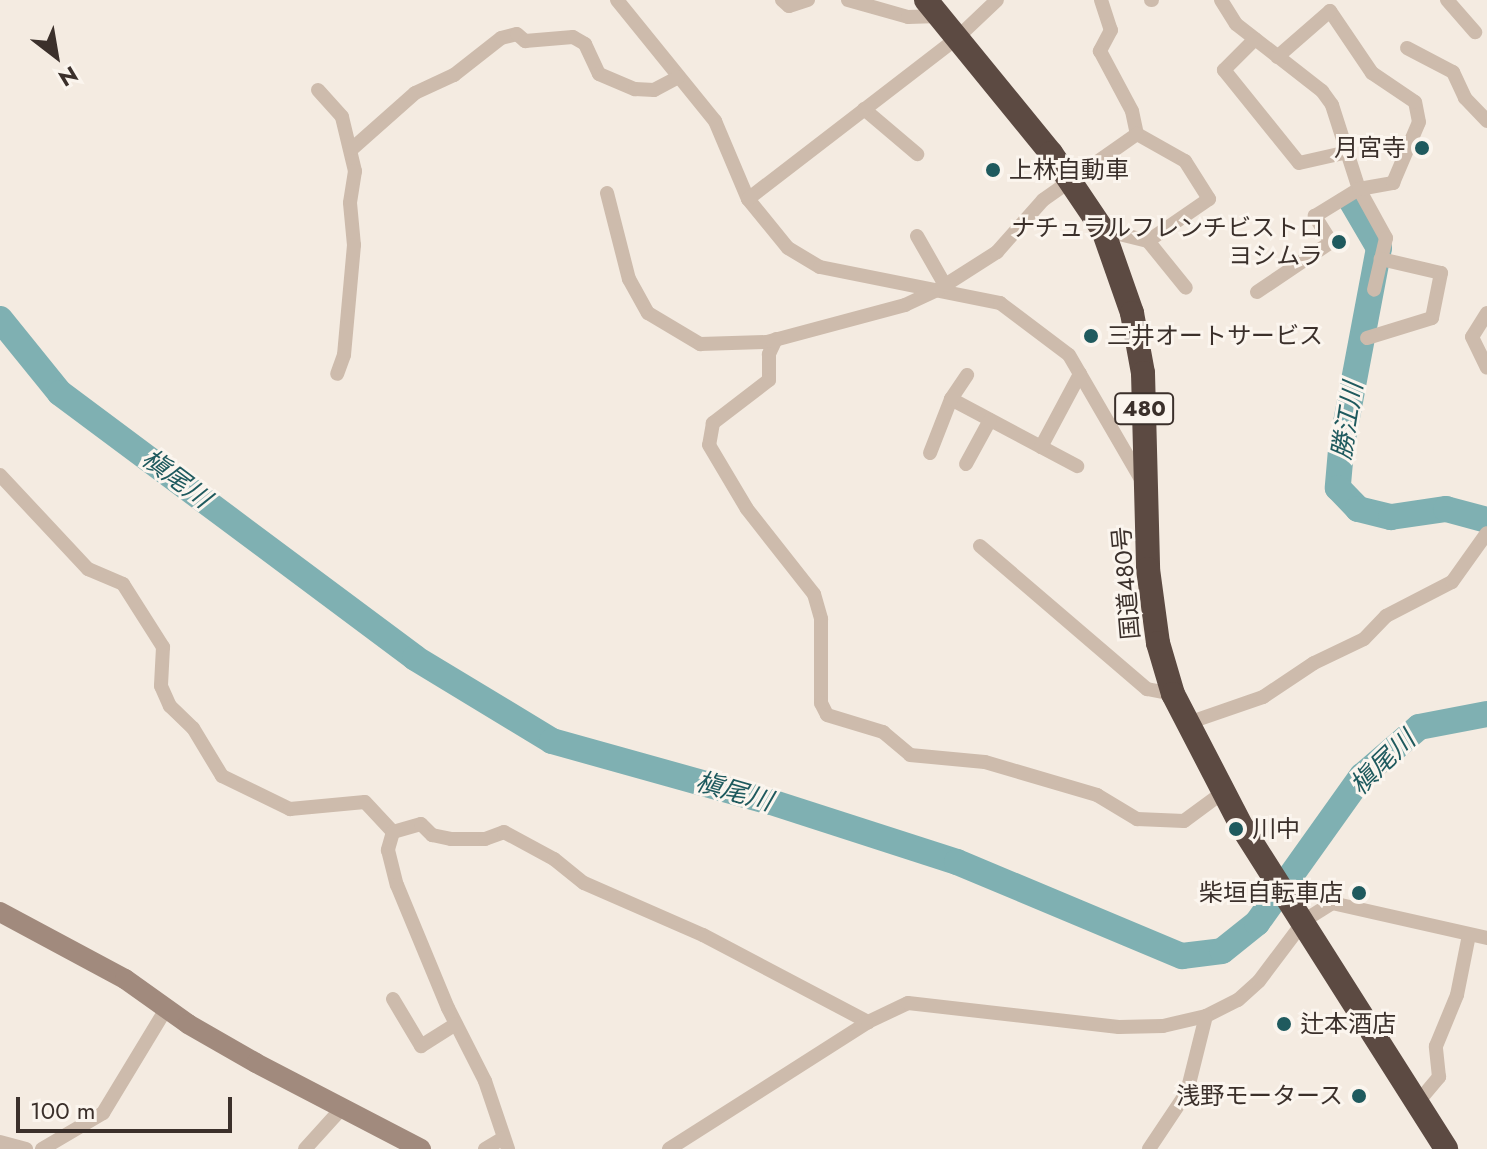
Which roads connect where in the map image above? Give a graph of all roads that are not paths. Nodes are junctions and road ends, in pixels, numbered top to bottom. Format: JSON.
{"nodes":[{"id":1,"x":617,"y":0,"type":"edge"},
{"id":2,"x":782,"y":0,"type":"edge"},
{"id":3,"x":808,"y":0,"type":"edge"},
{"id":4,"x":848,"y":0,"type":"edge"},
{"id":5,"x":997,"y":0,"type":"edge"},
{"id":6,"x":1101,"y":0,"type":"edge"},
{"id":7,"x":1221,"y":0,"type":"edge"},
{"id":8,"x":1447,"y":0,"type":"edge"},
{"id":9,"x":932,"y":8,"type":"edge"},
{"id":10,"x":1475,"y":32,"type":"dead end"},
{"id":11,"x":957,"y":38,"type":"junction"},
{"id":12,"x":1255,"y":39,"type":"junction"},
{"id":13,"x":1407,"y":48,"type":"dead end"},
{"id":14,"x":1277,"y":57,"type":"junction"},
{"id":15,"x":678,"y":77,"type":"junction"},
{"id":16,"x":318,"y":90,"type":"dead end"},
{"id":17,"x":864,"y":109,"type":"junction"},
{"id":18,"x":1487,"y":121,"type":"edge"},
{"id":19,"x":1137,"y":134,"type":"junction"},
{"id":20,"x":353,"y":148,"type":"junction"},
{"id":21,"x":1348,"y":152,"type":"junction"},
{"id":22,"x":917,"y":154,"type":"dead end"},
{"id":23,"x":1070,"y":179,"type":"junction"},
{"id":24,"x":1359,"y":189,"type":"junction"},
{"id":25,"x":607,"y":193,"type":"dead end"},
{"id":26,"x":748,"y":199,"type":"junction"},
{"id":27,"x":1103,"y":230,"type":"junction"},
{"id":28,"x":917,"y":236,"type":"dead end"},
{"id":29,"x":1148,"y":241,"type":"junction"},
{"id":30,"x":1381,"y":259,"type":"junction"},
{"id":31,"x":942,"y":287,"type":"junction"},
{"id":32,"x":1186,"y":288,"type":"dead end"},
{"id":33,"x":1374,"y":290,"type":"dead end"},
{"id":34,"x":1257,"y":292,"type":"dead end"},
{"id":35,"x":1487,"y":313,"type":"edge"},
{"id":36,"x":1367,"y":338,"type":"dead end"},
{"id":37,"x":776,"y":339,"type":"junction"},
{"id":38,"x":1487,"y":368,"type":"edge"},
{"id":39,"x":337,"y":374,"type":"dead end"},
{"id":40,"x":1080,"y":374,"type":"junction"},
{"id":41,"x":967,"y":375,"type":"dead end"},
{"id":42,"x":951,"y":399,"type":"junction"},
{"id":43,"x":990,"y":420,"type":"junction"},
{"id":44,"x":1041,"y":447,"type":"junction"},
{"id":45,"x":930,"y":453,"type":"dead end"},
{"id":46,"x":966,"y":464,"type":"dead end"},
{"id":47,"x":1077,"y":466,"type":"dead end"},
{"id":48,"x":0,"y":475,"type":"edge"},
{"id":49,"x":1147,"y":488,"type":"junction"},
{"id":50,"x":1487,"y":533,"type":"edge"},
{"id":51,"x":980,"y":546,"type":"dead end"},
{"id":52,"x":1173,"y":694,"type":"junction"},
{"id":53,"x":1185,"y":724,"type":"junction"},
{"id":54,"x":1222,"y":793,"type":"junction"},
{"id":55,"x":393,"y":832,"type":"junction"},
{"id":56,"x":0,"y":912,"type":"edge"},
{"id":57,"x":1300,"y":913,"type":"junction"},
{"id":58,"x":1469,"y":935,"type":"junction"},
{"id":59,"x":1487,"y":938,"type":"edge"},
{"id":60,"x":393,"y":999,"type":"dead end"},
{"id":61,"x":166,"y":1009,"type":"junction"},
{"id":62,"x":1206,"y":1016,"type":"junction"},
{"id":63,"x":868,"y":1022,"type":"junction"},
{"id":64,"x":456,"y":1024,"type":"junction"},
{"id":65,"x":1418,"y":1102,"type":"junction"},
{"id":66,"x":342,"y":1108,"type":"junction"},
{"id":67,"x":0,"y":1142,"type":"edge"},
{"id":68,"x":505,"y":1144,"type":"edge"},
{"id":69,"x":26,"y":1149,"type":"edge"},
{"id":70,"x":42,"y":1149,"type":"edge"},
{"id":71,"x":305,"y":1149,"type":"edge"},
{"id":72,"x":421,"y":1149,"type":"edge"},
{"id":73,"x":485,"y":1149,"type":"edge"},
{"id":74,"x":669,"y":1149,"type":"edge"},
{"id":75,"x":1149,"y":1149,"type":"edge"},
{"id":76,"x":1446,"y":1149,"type":"edge"}],
"edges":[{"from":1,"to":15,"type":"street"},
{"from":2,"to":3,"type":"street"},
{"from":4,"to":9,"type":"street"},
{"from":5,"to":11,"type":"street"},
{"from":6,"to":19,"type":"street"},
{"from":7,"to":12,"type":"street"},
{"from":8,"to":10,"type":"street"},
{"from":9,"to":11,"type":"highway","name":"国道480号","number":"480"},
{"from":11,"to":17,"type":"street"},
{"from":11,"to":23,"type":"highway","name":"国道480号","number":"480"},
{"from":12,"to":14,"type":"street"},
{"from":12,"to":21,"type":"street"},
{"from":13,"to":18,"type":"street"},
{"from":14,"to":21,"type":"street"},
{"from":14,"to":24,"type":"street"},
{"from":15,"to":20,"type":"street"},
{"from":15,"to":26,"type":"street"},
{"from":16,"to":20,"type":"street"},
{"from":17,"to":22,"type":"street"},
{"from":17,"to":26,"type":"street"},
{"from":19,"to":23,"type":"street"},
{"from":19,"to":29,"type":"street"},
{"from":20,"to":39,"type":"street"},
{"from":21,"to":24,"type":"street"},
{"from":23,"to":27,"type":"highway","name":"国道480号","number":"480"},
{"from":23,"to":31,"type":"street"},
{"from":24,"to":30,"type":"street"},
{"from":24,"to":34,"type":"street"},
{"from":25,"to":37,"type":"street"},
{"from":26,"to":31,"type":"street"},
{"from":27,"to":29,"type":"street"},
{"from":27,"to":49,"type":"highway","name":"国道480号","number":"480"},
{"from":28,"to":31,"type":"street"},
{"from":29,"to":32,"type":"street"},
{"from":30,"to":33,"type":"street"},
{"from":30,"to":36,"type":"street"},
{"from":31,"to":37,"type":"street"},
{"from":31,"to":40,"type":"street"},
{"from":35,"to":38,"type":"street"},
{"from":37,"to":54,"type":"street"},
{"from":40,"to":44,"type":"street"},
{"from":40,"to":49,"type":"street"},
{"from":41,"to":42,"type":"street"},
{"from":42,"to":43,"type":"street"},
{"from":42,"to":45,"type":"street"},
{"from":43,"to":44,"type":"street"},
{"from":43,"to":46,"type":"street"},
{"from":44,"to":47,"type":"street"},
{"from":48,"to":55,"type":"street"},
{"from":49,"to":52,"type":"highway","name":"国道480号","number":"480"},
{"from":50,"to":53,"type":"street"},
{"from":51,"to":52,"type":"street"},
{"from":52,"to":53,"type":"highway","name":"国道480号","number":"480"},
{"from":53,"to":54,"type":"highway","name":"国道480号","number":"480"},
{"from":54,"to":57,"type":"highway","name":"国道480号","number":"480"},
{"from":55,"to":63,"type":"street"},
{"from":55,"to":64,"type":"street"},
{"from":56,"to":61,"type":"street"},
{"from":57,"to":58,"type":"street"},
{"from":57,"to":62,"type":"street"},
{"from":57,"to":65,"type":"highway","name":"国道480号","number":"480"},
{"from":58,"to":59,"type":"street"},
{"from":58,"to":65,"type":"street"},
{"from":60,"to":64,"type":"street"},
{"from":61,"to":66,"type":"street"},
{"from":61,"to":70,"type":"street"},
{"from":62,"to":63,"type":"street"},
{"from":62,"to":75,"type":"street"},
{"from":63,"to":74,"type":"street"},
{"from":64,"to":68,"type":"street"},
{"from":65,"to":76,"type":"highway","name":"国道480号","number":"480"},
{"from":66,"to":71,"type":"street"},
{"from":66,"to":72,"type":"street"},
{"from":67,"to":69,"type":"street"},
{"from":68,"to":73,"type":"street"}]}
